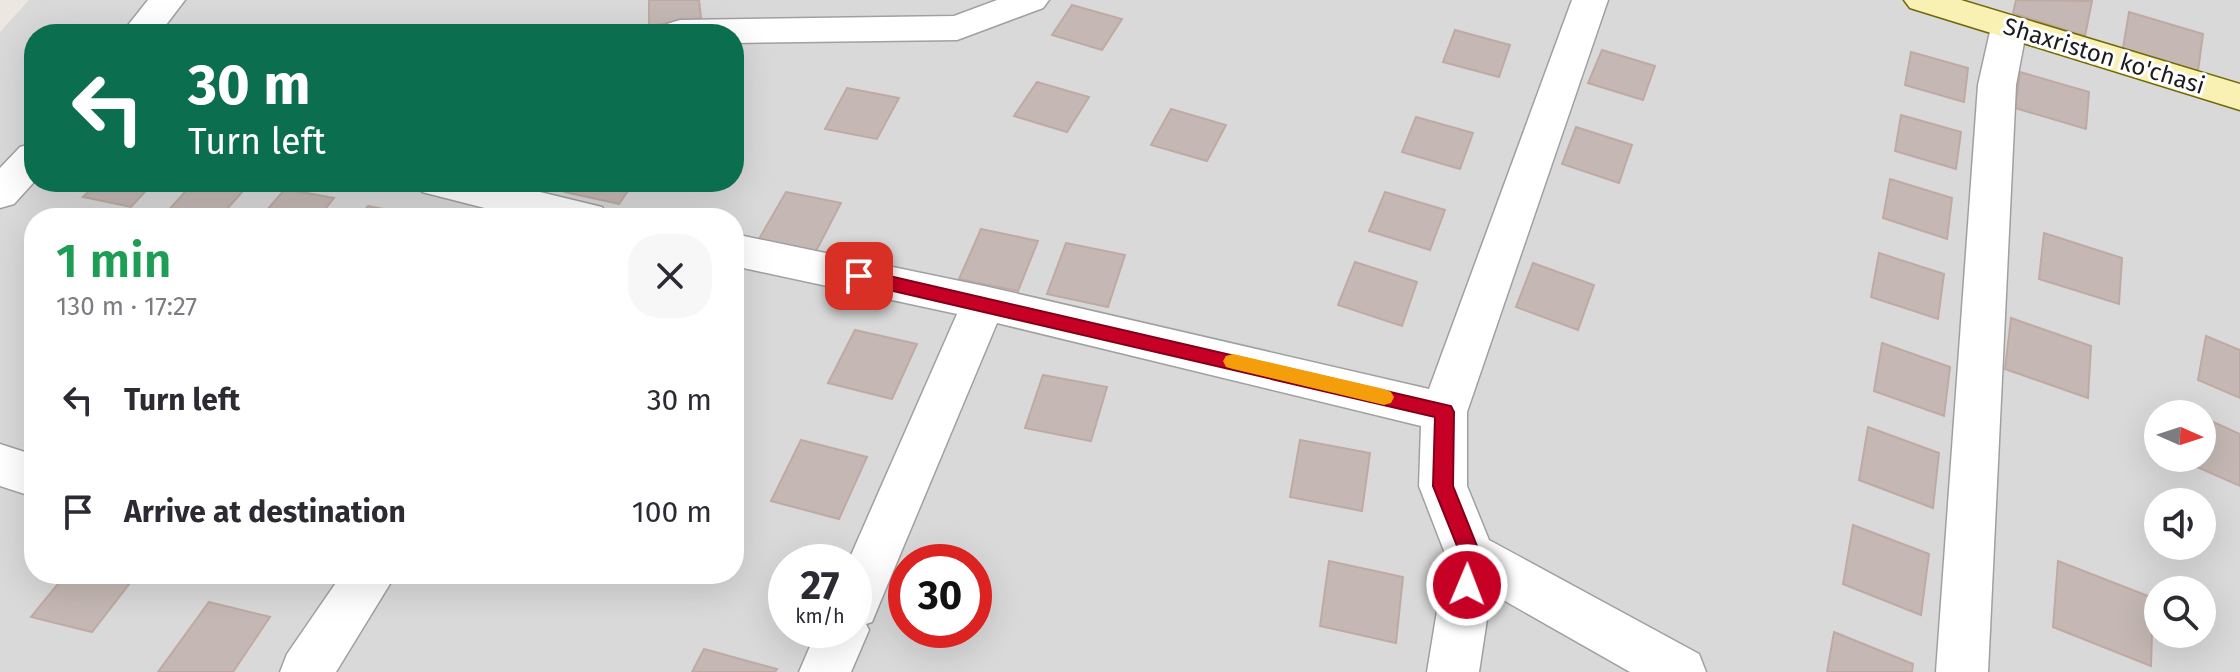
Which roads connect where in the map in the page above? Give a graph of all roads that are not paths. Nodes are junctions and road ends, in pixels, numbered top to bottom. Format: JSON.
{"nodes":[{"id":1,"x":167,"y":0,"type":"edge"},
{"id":2,"x":1031,"y":0,"type":"edge"},
{"id":3,"x":1590,"y":0,"type":"edge"},
{"id":4,"x":1922,"y":0,"type":"edge"},
{"id":5,"x":147,"y":24,"type":"edge"},
{"id":6,"x":2009,"y":27,"type":"junction"},
{"id":7,"x":744,"y":31,"type":"edge"},
{"id":8,"x":2240,"y":97,"type":"edge"},
{"id":9,"x":24,"y":168,"type":"edge"},
{"id":10,"x":478,"y":192,"type":"edge"},
{"id":11,"x":0,"y":193,"type":"edge"},
{"id":12,"x":546,"y":208,"type":"edge"},
{"id":13,"x":744,"y":252,"type":"edge"},
{"id":14,"x":984,"y":303,"type":"junction"},
{"id":15,"x":1444,"y":412,"type":"junction"},
{"id":16,"x":0,"y":465,"type":"edge"},
{"id":17,"x":24,"y":473,"type":"edge"},
{"id":18,"x":1471,"y":556,"type":"junction"},
{"id":19,"x":872,"y":563,"type":"edge"},
{"id":20,"x":354,"y":584,"type":"edge"},
{"id":21,"x":835,"y":648,"type":"edge"},
{"id":22,"x":306,"y":672,"type":"edge"},
{"id":23,"x":825,"y":672,"type":"edge"},
{"id":24,"x":1453,"y":672,"type":"edge"},
{"id":25,"x":1680,"y":672,"type":"edge"},
{"id":26,"x":1962,"y":672,"type":"edge"}],
"edges":[{"from":1,"to":5,"type":"street"},
{"from":2,"to":7,"type":"street"},
{"from":3,"to":15,"type":"street"},
{"from":4,"to":6,"type":"street","name":"Shaxriston ko'chasi"},
{"from":6,"to":8,"type":"street","name":"Shaxriston ko'chasi"},
{"from":6,"to":26,"type":"street"},
{"from":9,"to":11,"type":"street"},
{"from":10,"to":12,"type":"street"},
{"from":13,"to":14,"type":"street"},
{"from":14,"to":15,"type":"street"},
{"from":14,"to":19,"type":"street"},
{"from":15,"to":18,"type":"street"},
{"from":16,"to":17,"type":"street"},
{"from":18,"to":24,"type":"street"},
{"from":18,"to":25,"type":"street"},
{"from":20,"to":22,"type":"street"},
{"from":21,"to":23,"type":"street"}]}
